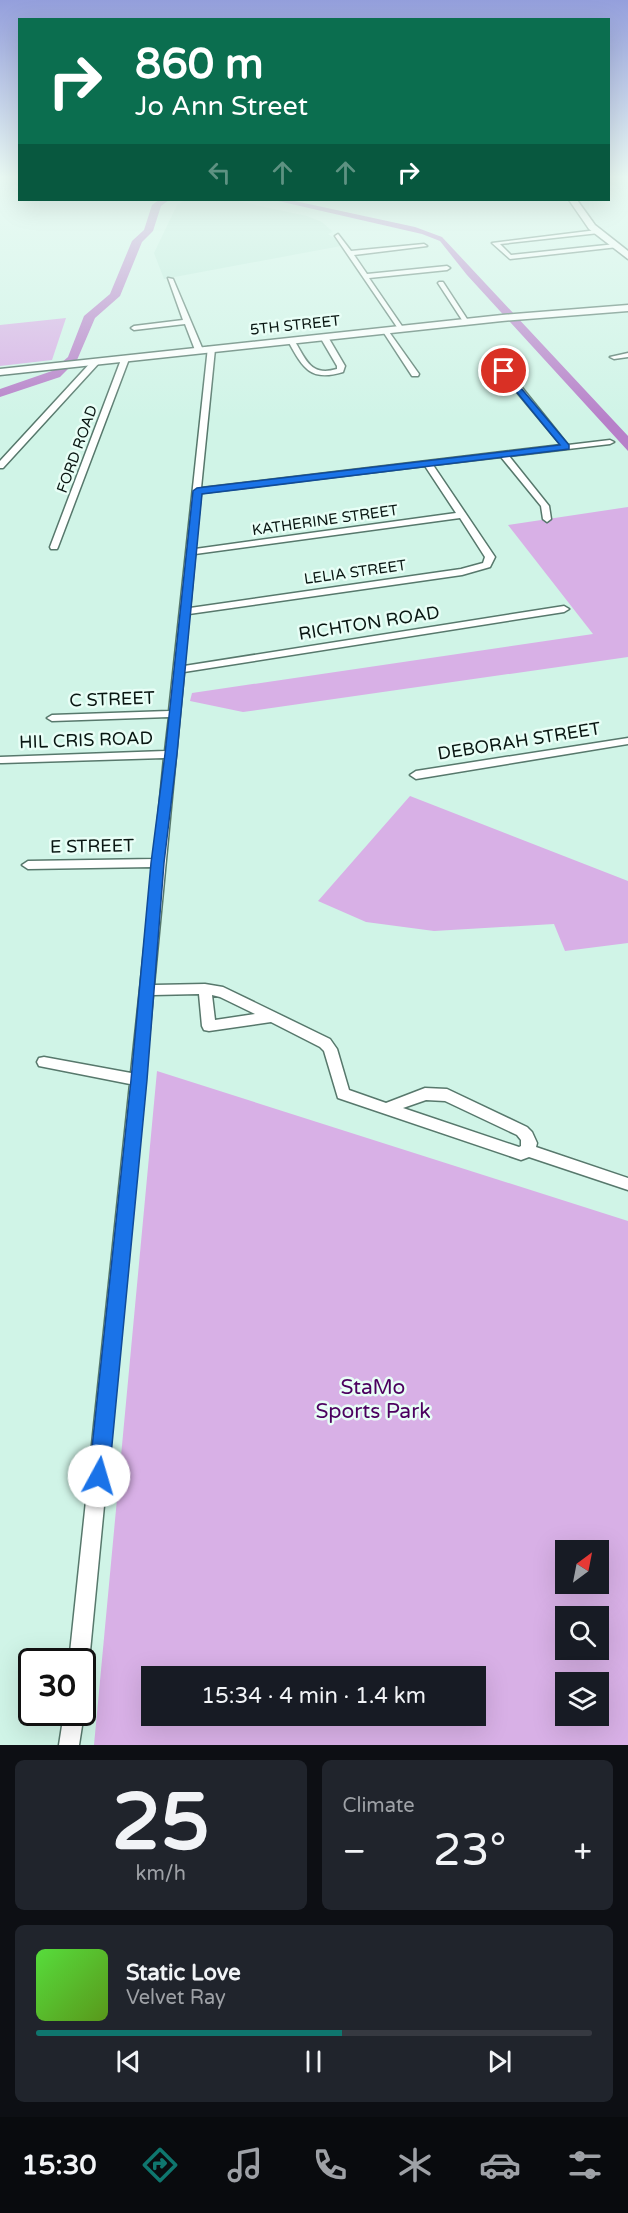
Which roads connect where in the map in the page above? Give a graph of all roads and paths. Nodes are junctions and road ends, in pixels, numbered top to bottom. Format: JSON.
{"nodes":[{"id":1,"x":353,"y":257,"type":"edge"},
{"id":2,"x":447,"y":268,"type":"dead end"},
{"id":3,"x":365,"y":276,"type":"junction"},
{"id":4,"x":170,"y":279,"type":"dead end"},
{"id":5,"x":441,"y":283,"type":"dead end"},
{"id":6,"x":628,"y":303,"type":"edge"},
{"id":7,"x":628,"y":308,"type":"edge"},
{"id":8,"x":593,"y":309,"type":"junction"},
{"id":9,"x":186,"y":322,"type":"junction"},
{"id":10,"x":465,"y":322,"type":"junction"},
{"id":11,"x":134,"y":328,"type":"dead end"},
{"id":12,"x":401,"y":329,"type":"junction"},
{"id":13,"x":385,"y":330,"type":"junction"},
{"id":14,"x":324,"y":337,"type":"junction"},
{"id":15,"x":292,"y":341,"type":"junction"},
{"id":16,"x":205,"y":350,"type":"junction"},
{"id":17,"x":628,"y":355,"type":"edge"},
{"id":18,"x":614,"y":357,"type":"dead end"},
{"id":19,"x":124,"y":359,"type":"junction"},
{"id":20,"x":96,"y":362,"type":"junction"},
{"id":21,"x":504,"y":371,"type":"dead end"},
{"id":22,"x":0,"y":372,"type":"edge"},
{"id":23,"x":415,"y":374,"type":"dead end"},
{"id":24,"x":610,"y":442,"type":"dead end"},
{"id":25,"x":566,"y":447,"type":"junction"},
{"id":26,"x":503,"y":454,"type":"junction"},
{"id":27,"x":427,"y":463,"type":"junction"},
{"id":28,"x":0,"y":466,"type":"edge"},
{"id":29,"x":197,"y":491,"type":"junction"},
{"id":30,"x":462,"y":515,"type":"junction"},
{"id":31,"x":547,"y":519,"type":"dead end"},
{"id":32,"x":54,"y":548,"type":"dead end"},
{"id":33,"x":192,"y":552,"type":"junction"},
{"id":34,"x":564,"y":609,"type":"dead end"},
{"id":35,"x":184,"y":612,"type":"junction"},
{"id":36,"x":179,"y":670,"type":"junction"},
{"id":37,"x":174,"y":714,"type":"junction"},
{"id":38,"x":52,"y":718,"type":"dead end"},
{"id":39,"x":628,"y":741,"type":"edge"},
{"id":40,"x":171,"y":754,"type":"junction"},
{"id":41,"x":2,"y":759,"type":"dead end"},
{"id":42,"x":416,"y":775,"type":"dead end"},
{"id":43,"x":157,"y":863,"type":"junction"},
{"id":44,"x":28,"y":865,"type":"dead end"},
{"id":45,"x":205,"y":989,"type":"junction"},
{"id":46,"x":147,"y":990,"type":"junction"},
{"id":47,"x":273,"y":1017,"type":"junction"},
{"id":48,"x":44,"y":1062,"type":"dead end"},
{"id":49,"x":139,"y":1080,"type":"junction"},
{"id":50,"x":386,"y":1109,"type":"junction"},
{"id":51,"x":527,"y":1150,"type":"junction"},
{"id":52,"x":628,"y":1184,"type":"edge"},
{"id":53,"x":80,"y":1648,"type":"edge"},
{"id":54,"x":72,"y":1726,"type":"edge"},
{"id":55,"x":69,"y":1745,"type":"edge"}],
"edges":[{"from":1,"to":3,"type":"street"},
{"from":2,"to":3,"type":"street"},
{"from":3,"to":12,"type":"street"},
{"from":4,"to":9,"type":"street"},
{"from":5,"to":10,"type":"street"},
{"from":6,"to":8,"type":"main road","name":"5TH STREET"},
{"from":7,"to":8,"type":"main road","name":"5TH STREET"},
{"from":8,"to":10,"type":"main road","name":"5TH STREET"},
{"from":9,"to":11,"type":"street"},
{"from":9,"to":16,"type":"street"},
{"from":10,"to":12,"type":"main road","name":"5TH STREET"},
{"from":12,"to":13,"type":"main road","name":"5TH STREET"},
{"from":13,"to":14,"type":"main road","name":"5TH STREET"},
{"from":13,"to":23,"type":"street"},
{"from":14,"to":15,"type":"main road","name":"5TH STREET"},
{"from":14,"to":15,"type":"street"},
{"from":15,"to":16,"type":"main road","name":"5TH STREET"},
{"from":16,"to":19,"type":"main road","name":"5TH STREET"},
{"from":16,"to":29,"type":"street"},
{"from":17,"to":18,"type":"street"},
{"from":19,"to":20,"type":"main road","name":"5TH STREET"},
{"from":19,"to":32,"type":"street","name":"FORD ROAD"},
{"from":20,"to":22,"type":"main road","name":"5TH STREET"},
{"from":20,"to":28,"type":"street"},
{"from":21,"to":25,"type":"street"},
{"from":24,"to":25,"type":"street"},
{"from":25,"to":26,"type":"street"},
{"from":26,"to":27,"type":"street"},
{"from":26,"to":31,"type":"street"},
{"from":27,"to":29,"type":"street"},
{"from":27,"to":30,"type":"street"},
{"from":29,"to":33,"type":"street"},
{"from":30,"to":33,"type":"street","name":"KATHERINE STREET"},
{"from":30,"to":35,"type":"street","name":"LELIA STREET"},
{"from":33,"to":35,"type":"street"},
{"from":34,"to":36,"type":"street","name":"RICHTON ROAD"},
{"from":35,"to":36,"type":"street"},
{"from":36,"to":37,"type":"street"},
{"from":37,"to":38,"type":"street","name":"C STREET"},
{"from":37,"to":40,"type":"street"},
{"from":39,"to":42,"type":"street","name":"DEBORAH STREET"},
{"from":40,"to":41,"type":"street","name":"HIL CRIS ROAD"},
{"from":40,"to":43,"type":"street"},
{"from":43,"to":44,"type":"street","name":"E STREET"},
{"from":43,"to":46,"type":"street"},
{"from":45,"to":46,"type":"street"},
{"from":45,"to":47,"type":"street"},
{"from":45,"to":47,"type":"street"},
{"from":46,"to":49,"type":"street"},
{"from":47,"to":50,"type":"street"},
{"from":48,"to":49,"type":"street"},
{"from":49,"to":53,"type":"street"},
{"from":50,"to":51,"type":"street"},
{"from":50,"to":51,"type":"street"},
{"from":51,"to":52,"type":"street"},
{"from":54,"to":55,"type":"street"}]}
